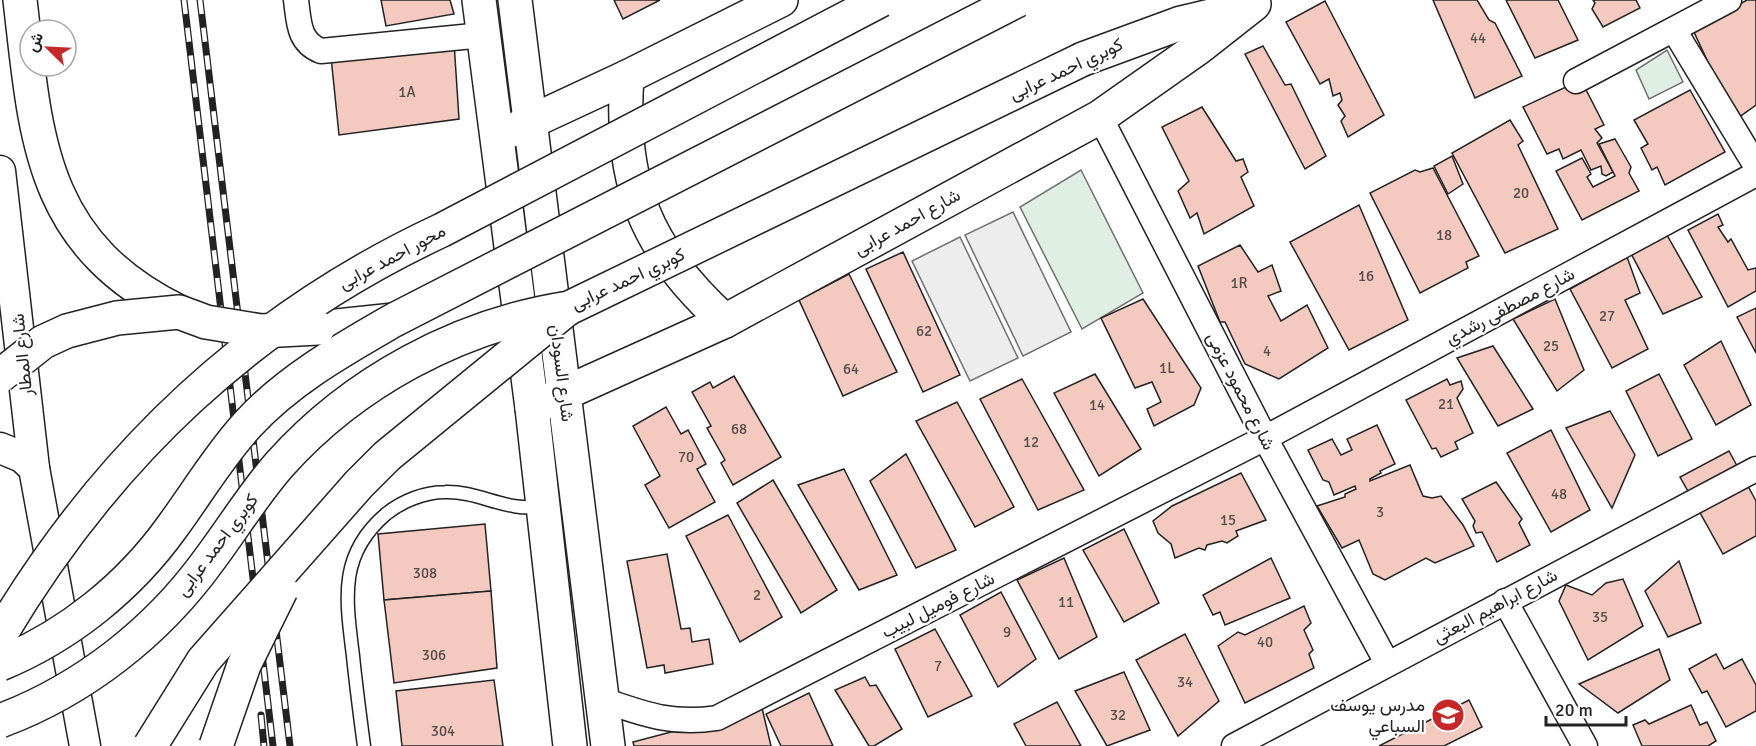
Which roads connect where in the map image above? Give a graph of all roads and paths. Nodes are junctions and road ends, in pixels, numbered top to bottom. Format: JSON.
{"nodes":[{"id":1,"x":20,"y":0,"type":"edge"},
{"id":2,"x":296,"y":0,"type":"edge"},
{"id":3,"x":479,"y":0,"type":"edge"},
{"id":4,"x":515,"y":0,"type":"edge"},
{"id":5,"x":781,"y":0,"type":"edge"},
{"id":6,"x":881,"y":0,"type":"edge"},
{"id":7,"x":1018,"y":0,"type":"edge"},
{"id":8,"x":1729,"y":0,"type":"edge"},
{"id":9,"x":1254,"y":3,"type":"edge"},
{"id":10,"x":1674,"y":30,"type":"junction"},
{"id":11,"x":483,"y":35,"type":"junction"},
{"id":12,"x":627,"y":77,"type":"junction"},
{"id":13,"x":1576,"y":81,"type":"dead end"},
{"id":14,"x":1100,"y":117,"type":"junction"},
{"id":15,"x":531,"y":122,"type":"junction"},
{"id":16,"x":496,"y":136,"type":"junction"},
{"id":17,"x":1756,"y":166,"type":"edge"},
{"id":18,"x":0,"y":171,"type":"edge"},
{"id":19,"x":1756,"y":174,"type":"edge"},
{"id":20,"x":569,"y":308,"type":"junction"},
{"id":21,"x":178,"y":312,"type":"junction"},
{"id":22,"x":394,"y":320,"type":"junction"},
{"id":23,"x":725,"y":321,"type":"junction"},
{"id":24,"x":0,"y":376,"type":"edge"},
{"id":25,"x":565,"y":395,"type":"junction"},
{"id":26,"x":532,"y":408,"type":"junction"},
{"id":27,"x":1265,"y":438,"type":"junction"},
{"id":28,"x":0,"y":448,"type":"edge"},
{"id":29,"x":34,"y":468,"type":"junction"},
{"id":30,"x":1756,"y":469,"type":"edge"},
{"id":31,"x":544,"y":506,"type":"junction"},
{"id":32,"x":307,"y":543,"type":"junction"},
{"id":33,"x":1505,"y":601,"type":"junction"},
{"id":34,"x":0,"y":635,"type":"edge"},
{"id":35,"x":1388,"y":663,"type":"junction"},
{"id":36,"x":0,"y":664,"type":"edge"},
{"id":37,"x":603,"y":700,"type":"junction"},
{"id":38,"x":0,"y":721,"type":"edge"},
{"id":39,"x":85,"y":746,"type":"edge"},
{"id":40,"x":150,"y":746,"type":"edge"},
{"id":41,"x":216,"y":746,"type":"edge"},
{"id":42,"x":364,"y":746,"type":"edge"},
{"id":43,"x":570,"y":746,"type":"edge"},
{"id":44,"x":608,"y":746,"type":"edge"},
{"id":45,"x":1234,"y":746,"type":"edge"},
{"id":46,"x":1585,"y":746,"type":"edge"}],
"edges":[{"from":1,"to":21,"type":"main road"},
{"from":2,"to":11,"type":"street"},
{"from":3,"to":11,"type":"main road","name":"شارع السودان"},
{"from":4,"to":15,"type":"main road","name":"شارع السودان"},
{"from":5,"to":12,"type":"main road"},
{"from":6,"to":34,"type":"main road","name":"محور احمد عرابى","bridge":true},
{"from":7,"to":22,"type":"main road","bridge":true},
{"from":8,"to":10,"type":"street"},
{"from":9,"to":14,"type":"main road","name":"شارع احمد عرابى"},
{"from":9,"to":20,"type":"main road","name":"كوبري احمد عرابى","bridge":true},
{"from":10,"to":13,"type":"street"},
{"from":10,"to":17,"type":"street"},
{"from":11,"to":16,"type":"main road","name":"شارع السودان"},
{"from":12,"to":15,"type":"main road"},
{"from":12,"to":23,"type":"main road"},
{"from":14,"to":23,"type":"main road","name":"شارع احمد عرابى"},
{"from":14,"to":27,"type":"street","name":"شارع محمود عزمى"},
{"from":15,"to":16,"type":"main road"},
{"from":15,"to":25,"type":"main road","name":"شارع السودان"},
{"from":16,"to":26,"type":"main road","name":"شارع السودان"},
{"from":18,"to":29,"type":"street","name":"شارع المطار"},
{"from":19,"to":27,"type":"street","name":"شارع مصطفى رشدي"},
{"from":20,"to":32,"type":"main road","bridge":true},
{"from":20,"to":38,"type":"main road","name":"كوبري احمد عرابى","bridge":true},
{"from":21,"to":22,"type":"main road","bridge":true},
{"from":21,"to":24,"type":"main road","bridge":true},
{"from":22,"to":36,"type":"main road","bridge":true},
{"from":23,"to":25,"type":"main road","name":"شارع احمد عرابى"},
{"from":25,"to":26,"type":"main road","name":"شارع احمد عرابى"},
{"from":25,"to":37,"type":"main road","name":"شارع السودان"},
{"from":26,"to":31,"type":"main road","name":"شارع السودان"},
{"from":27,"to":35,"type":"street","name":"شارع محمود عزمى"},
{"from":27,"to":37,"type":"street","name":"شارع فوميل لبيب"},
{"from":28,"to":29,"type":"street"},
{"from":29,"to":39,"type":"street","name":"شارع المطار"},
{"from":30,"to":33,"type":"street","name":"شارع ابراهيم البعثى"},
{"from":31,"to":42,"type":"lane"},
{"from":31,"to":43,"type":"main road","name":"شارع السودان"},
{"from":32,"to":40,"type":"main road","bridge":true},
{"from":32,"to":41,"type":"main road","bridge":true},
{"from":33,"to":35,"type":"street","name":"شارع ابراهيم البعثى"},
{"from":33,"to":46,"type":"street"},
{"from":35,"to":45,"type":"street","name":"شارع ابراهيم البعثى"},
{"from":37,"to":44,"type":"main road","name":"شارع السودان"}]}
